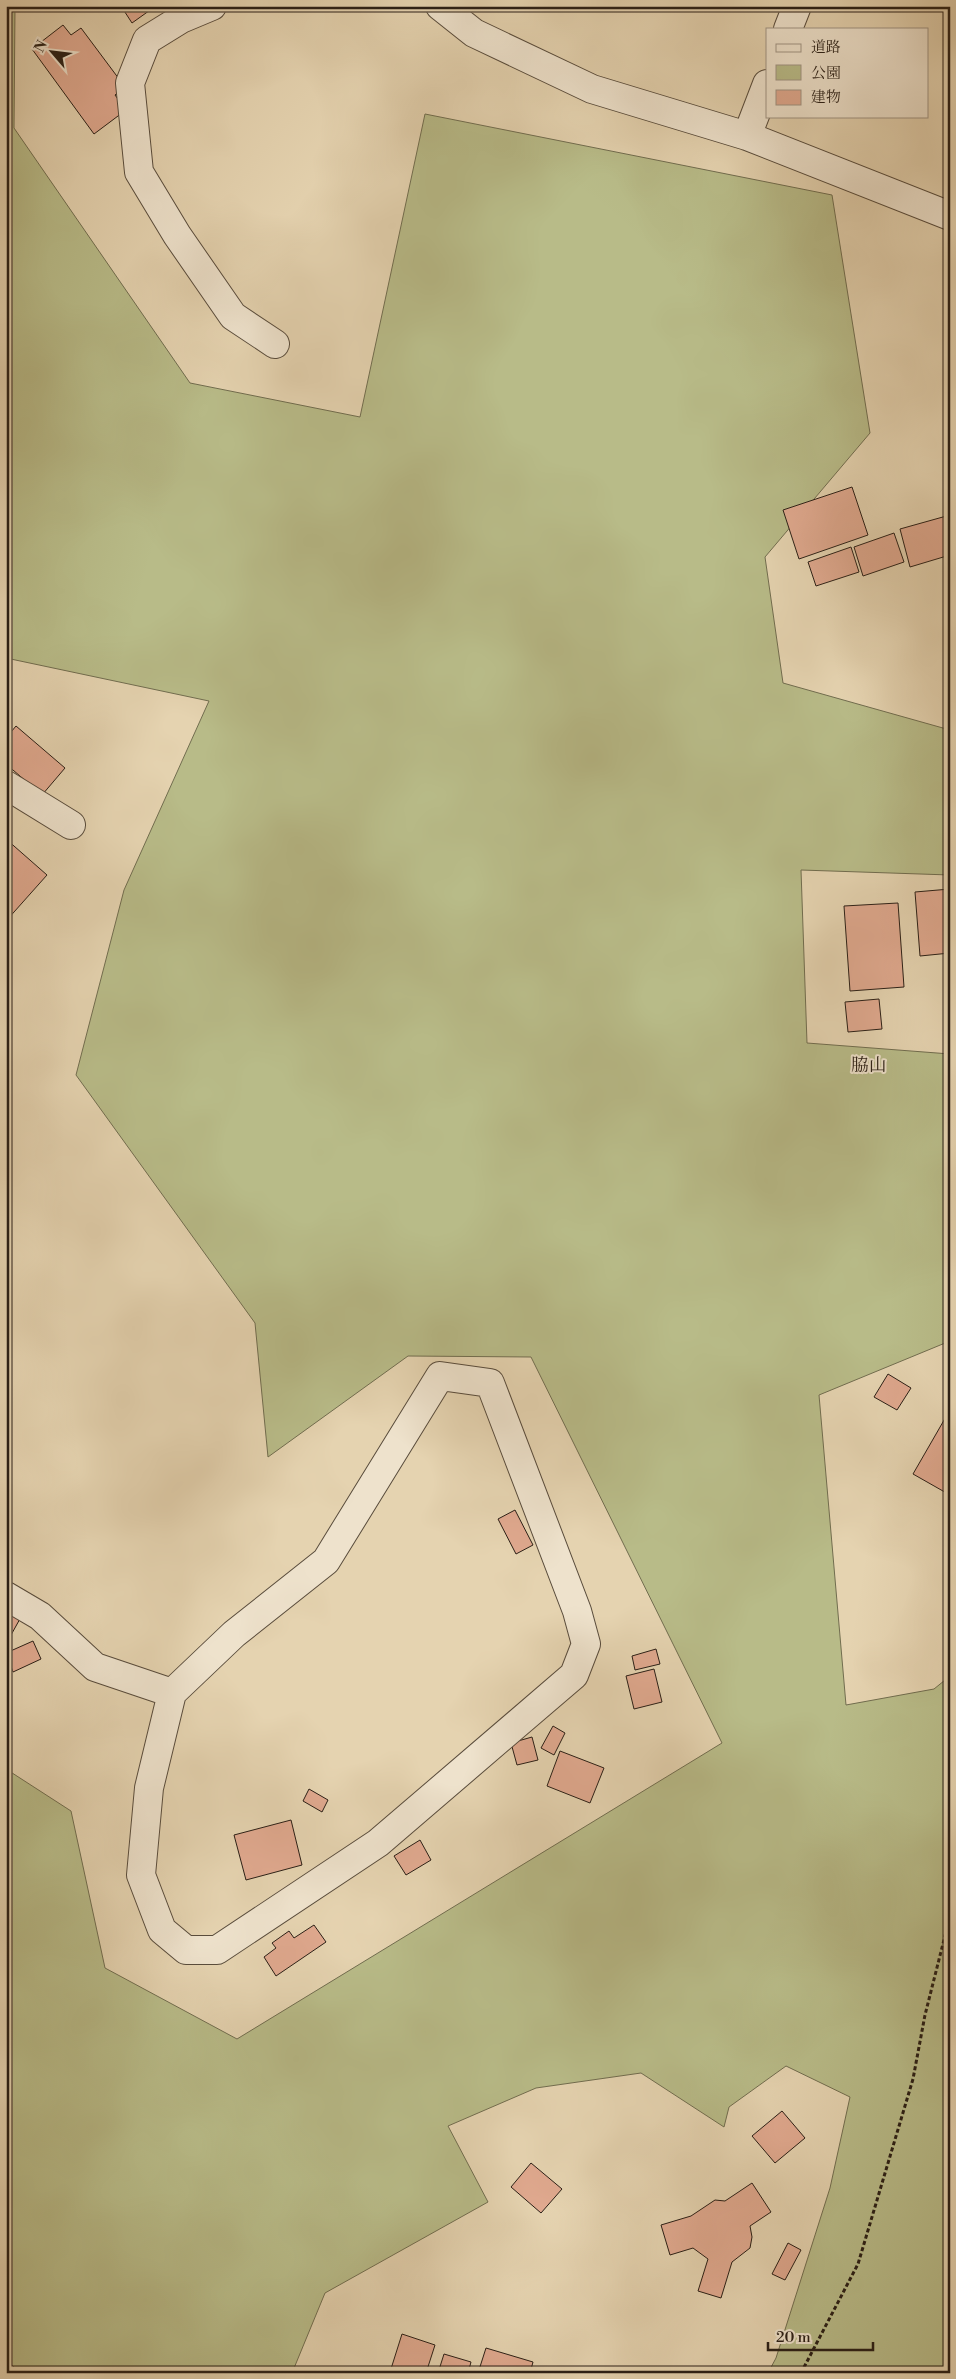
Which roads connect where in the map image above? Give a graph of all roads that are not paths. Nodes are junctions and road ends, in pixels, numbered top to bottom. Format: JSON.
{"nodes":[{"id":1,"x":212,"y":6,"type":"edge"},
{"id":2,"x":440,"y":6,"type":"edge"},
{"id":3,"x":797,"y":6,"type":"edge"},
{"id":4,"x":788,"y":28,"type":"edge"},
{"id":5,"x":766,"y":87,"type":"edge"},
{"id":6,"x":747,"y":136,"type":"junction"},
{"id":7,"x":950,"y":216,"type":"edge"},
{"id":8,"x":275,"y":344,"type":"dead end"},
{"id":9,"x":6,"y":785,"type":"edge"},
{"id":10,"x":71,"y":825,"type":"dead end"},
{"id":11,"x":6,"y":1596,"type":"edge"},
{"id":12,"x":172,"y":1693,"type":"junction"}],
"edges":[{"from":1,"to":8,"type":"street"},
{"from":2,"to":6,"type":"street"},
{"from":3,"to":4,"type":"street"},
{"from":5,"to":6,"type":"street"},
{"from":6,"to":7,"type":"street"},
{"from":9,"to":10,"type":"street"},
{"from":11,"to":12,"type":"street"},
{"from":12,"to":12,"type":"street"}]}
